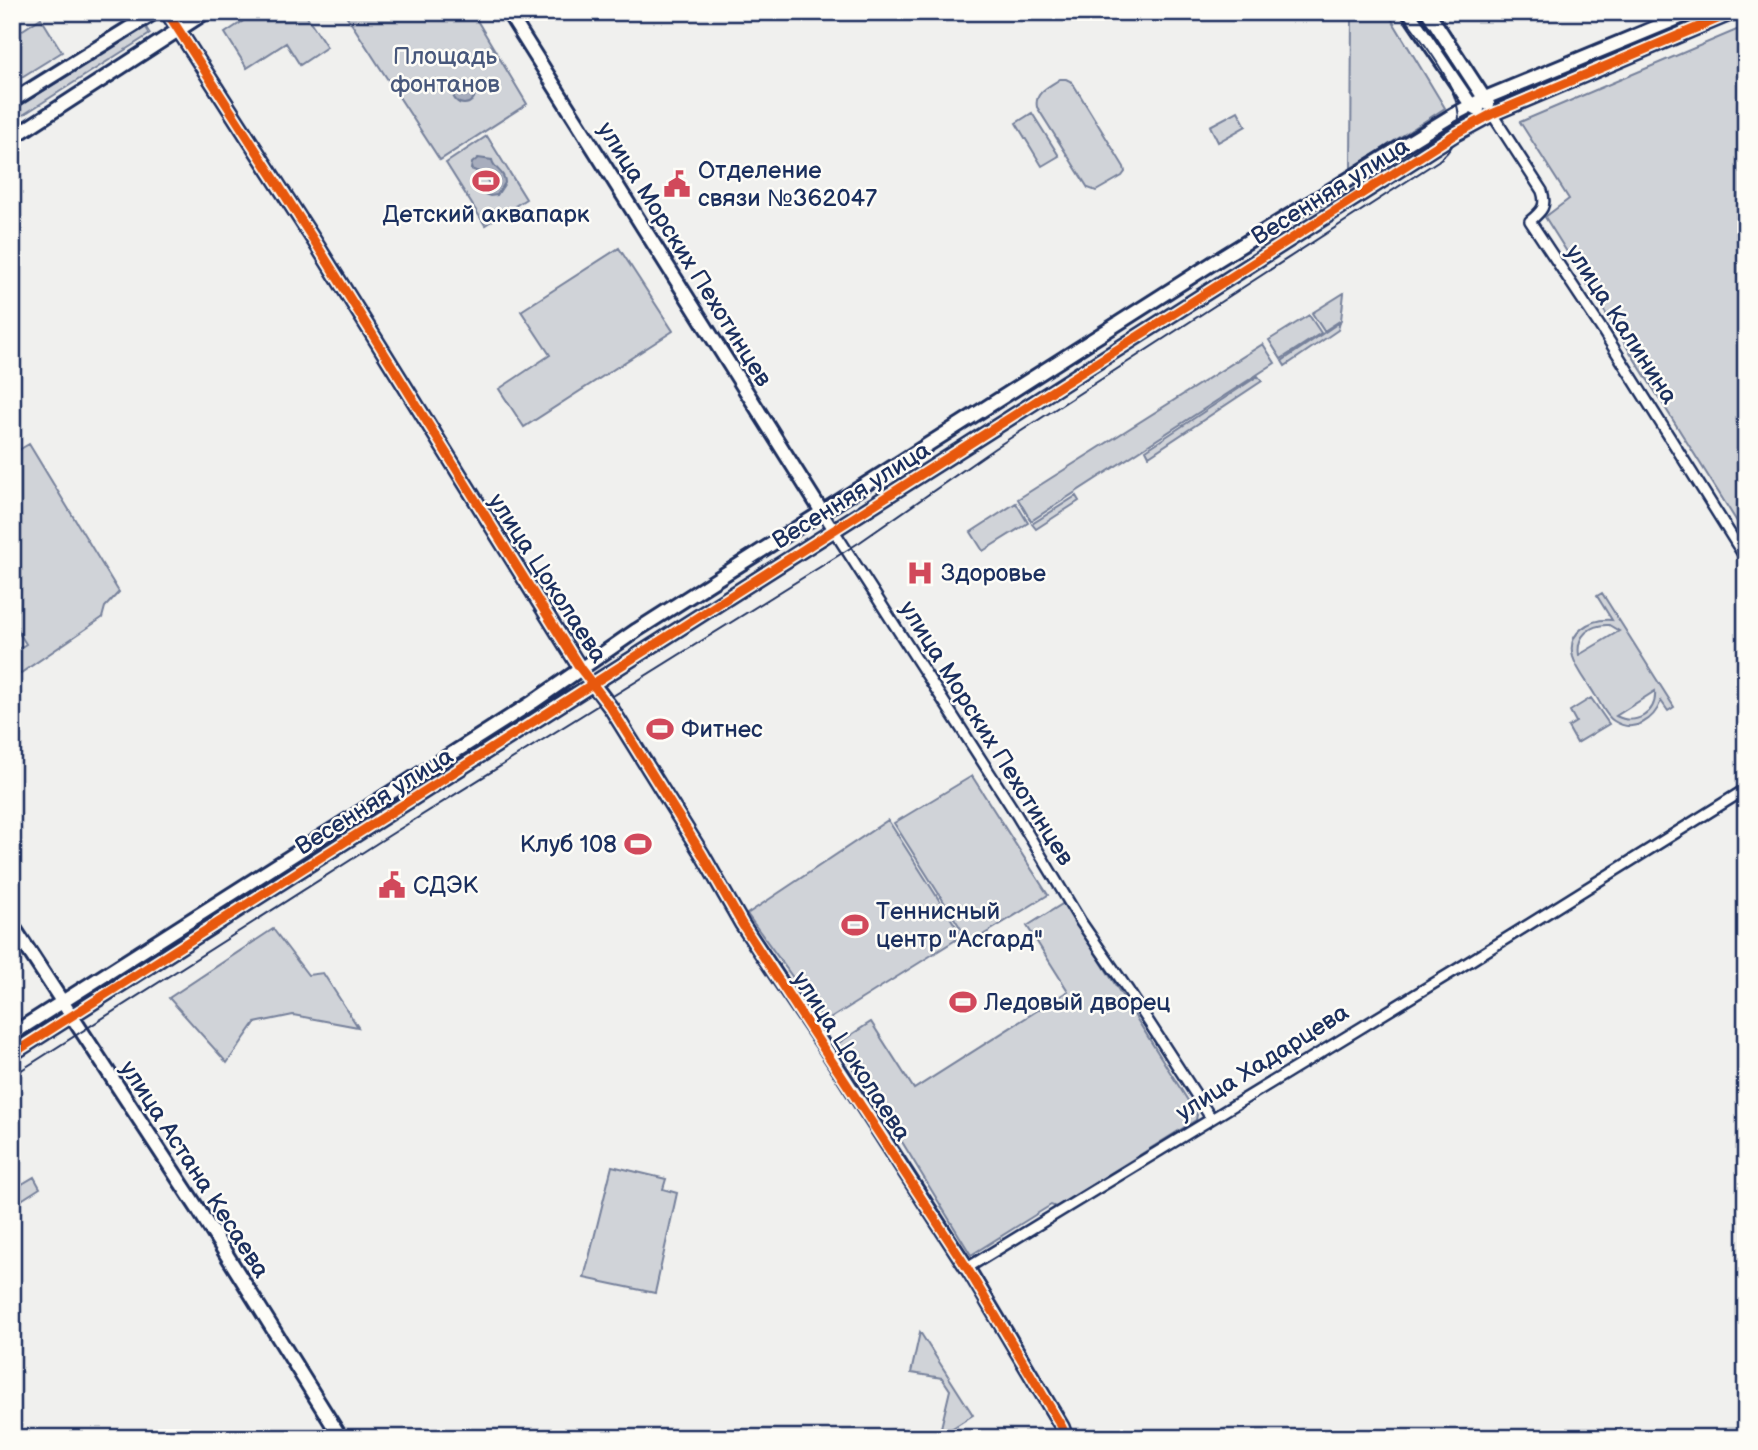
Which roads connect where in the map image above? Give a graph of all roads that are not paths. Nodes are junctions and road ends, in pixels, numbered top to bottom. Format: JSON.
{"nodes":[{"id":1,"x":155,"y":12,"type":"edge"},
{"id":2,"x":167,"y":12,"type":"edge"},
{"id":3,"x":206,"y":12,"type":"edge"},
{"id":4,"x":509,"y":12,"type":"edge"},
{"id":5,"x":1409,"y":12,"type":"edge"},
{"id":6,"x":1428,"y":12,"type":"edge"},
{"id":7,"x":1693,"y":12,"type":"edge"},
{"id":8,"x":1734,"y":12,"type":"edge"},
{"id":9,"x":179,"y":31,"type":"junction"},
{"id":10,"x":1485,"y":98,"type":"junction"},
{"id":11,"x":12,"y":101,"type":"edge"},
{"id":12,"x":1471,"y":105,"type":"junction"},
{"id":13,"x":1492,"y":114,"type":"junction"},
{"id":14,"x":12,"y":138,"type":"edge"},
{"id":15,"x":822,"y":512,"type":"junction"},
{"id":16,"x":833,"y":529,"type":"junction"},
{"id":17,"x":1746,"y":559,"type":"edge"},
{"id":18,"x":580,"y":668,"type":"junction"},
{"id":19,"x":593,"y":684,"type":"junction"},
{"id":20,"x":1746,"y":789,"type":"edge"},
{"id":21,"x":12,"y":925,"type":"edge"},
{"id":22,"x":62,"y":1002,"type":"junction"},
{"id":23,"x":71,"y":1016,"type":"junction"},
{"id":24,"x":12,"y":1034,"type":"edge"},
{"id":25,"x":12,"y":1054,"type":"edge"},
{"id":26,"x":1211,"y":1118,"type":"junction"},
{"id":27,"x":967,"y":1268,"type":"junction"},
{"id":28,"x":341,"y":1438,"type":"edge"},
{"id":29,"x":1066,"y":1438,"type":"edge"}],
"edges":[{"from":1,"to":11,"type":"street"},
{"from":2,"to":9,"type":"street","name":"улица Цоколаева"},
{"from":3,"to":9,"type":"street"},
{"from":4,"to":15,"type":"street","name":"улица Морских Пехотинцев"},
{"from":5,"to":12,"type":"street"},
{"from":6,"to":10,"type":"street","name":"улица Калинина"},
{"from":7,"to":10,"type":"street","name":"Весенняя улица"},
{"from":8,"to":13,"type":"street","name":"Весенняя улица"},
{"from":9,"to":14,"type":"street"},
{"from":9,"to":18,"type":"street","name":"улица Цоколаева"},
{"from":10,"to":12,"type":"street","name":"Весенняя улица"},
{"from":10,"to":13,"type":"street","name":"улица Калинина"},
{"from":12,"to":13,"type":"street"},
{"from":12,"to":15,"type":"street","name":"Весенняя улица"},
{"from":13,"to":16,"type":"street","name":"Весенняя улица"},
{"from":13,"to":17,"type":"street","name":"улица Калинина"},
{"from":15,"to":16,"type":"street","name":"улица Морских Пехотинцев"},
{"from":15,"to":18,"type":"street","name":"Весенняя улица"},
{"from":16,"to":19,"type":"street","name":"Весенняя улица"},
{"from":16,"to":26,"type":"street","name":"улица Морских Пехотинцев"},
{"from":18,"to":19,"type":"street","name":"улица Цоколаева"},
{"from":18,"to":22,"type":"street","name":"Весенняя улица"},
{"from":19,"to":23,"type":"street","name":"Весенняя улица"},
{"from":19,"to":27,"type":"street","name":"улица Цоколаева"},
{"from":20,"to":26,"type":"street","name":"улица Хадарцева"},
{"from":21,"to":22,"type":"street","name":"улица Астана Кесаева"},
{"from":22,"to":23,"type":"street","name":"улица Астана Кесаева"},
{"from":22,"to":24,"type":"street","name":"Весенняя улица"},
{"from":23,"to":25,"type":"street","name":"Весенняя улица"},
{"from":23,"to":28,"type":"street","name":"улица Астана Кесаева"},
{"from":26,"to":27,"type":"street","name":"улица Хадарцева"},
{"from":27,"to":29,"type":"street"}]}
